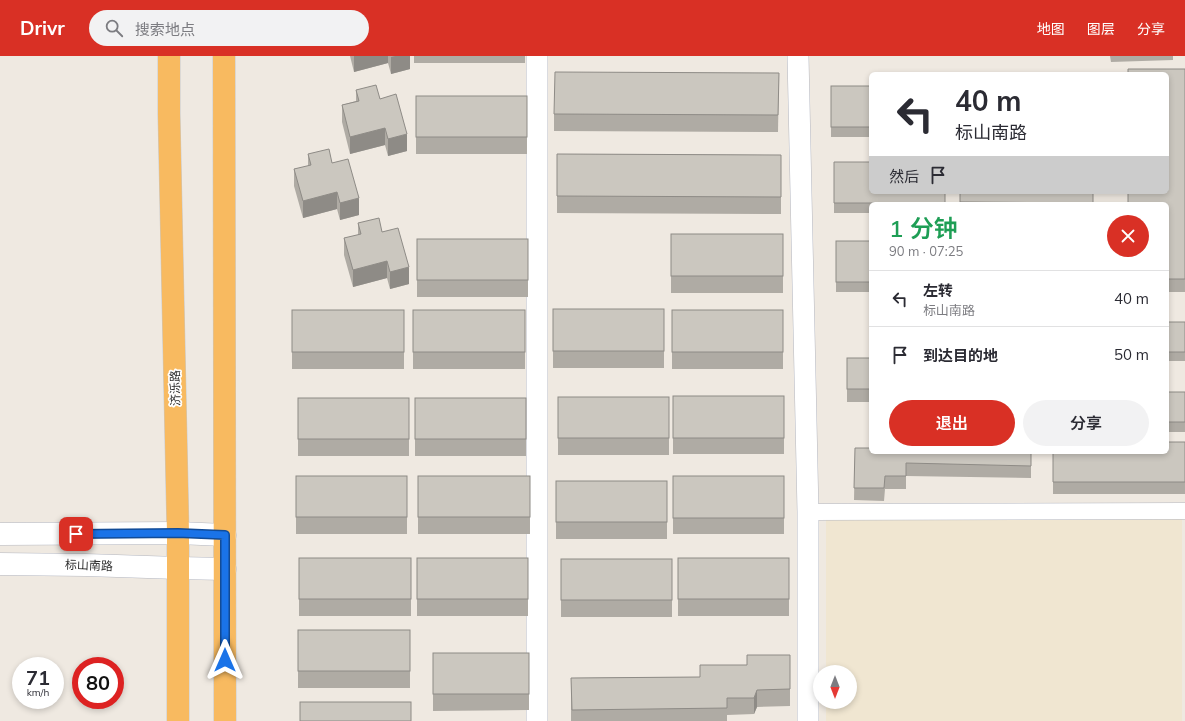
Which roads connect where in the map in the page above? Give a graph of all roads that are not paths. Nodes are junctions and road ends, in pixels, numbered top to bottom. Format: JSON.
{"nodes":[{"id":1,"x":168,"y":56,"type":"edge"},
{"id":2,"x":224,"y":56,"type":"edge"},
{"id":3,"x":537,"y":56,"type":"edge"},
{"id":4,"x":798,"y":56,"type":"edge"},
{"id":5,"x":1185,"y":511,"type":"edge"},
{"id":6,"x":808,"y":512,"type":"junction"},
{"id":7,"x":178,"y":533,"type":"junction"},
{"id":8,"x":0,"y":534,"type":"edge"},
{"id":9,"x":225,"y":535,"type":"junction"},
{"id":10,"x":0,"y":564,"type":"edge"},
{"id":11,"x":178,"y":568,"type":"junction"},
{"id":12,"x":225,"y":569,"type":"junction"},
{"id":13,"x":178,"y":721,"type":"edge"},
{"id":14,"x":225,"y":721,"type":"edge"},
{"id":15,"x":537,"y":721,"type":"edge"},
{"id":16,"x":808,"y":721,"type":"edge"}],
"edges":[{"from":1,"to":7,"type":"highway","name":"济泺路"},
{"from":2,"to":9,"type":"highway"},
{"from":3,"to":15,"type":"street"},
{"from":4,"to":6,"type":"street"},
{"from":5,"to":6,"type":"street"},
{"from":6,"to":16,"type":"street"},
{"from":7,"to":8,"type":"main road"},
{"from":7,"to":9,"type":"main road"},
{"from":7,"to":11,"type":"highway","name":"济泺路"},
{"from":9,"to":12,"type":"highway"},
{"from":10,"to":11,"type":"main road","name":"标山南路"},
{"from":11,"to":12,"type":"main road","name":"标山南路"},
{"from":11,"to":13,"type":"highway","name":"济泺路"},
{"from":12,"to":14,"type":"highway"}]}
